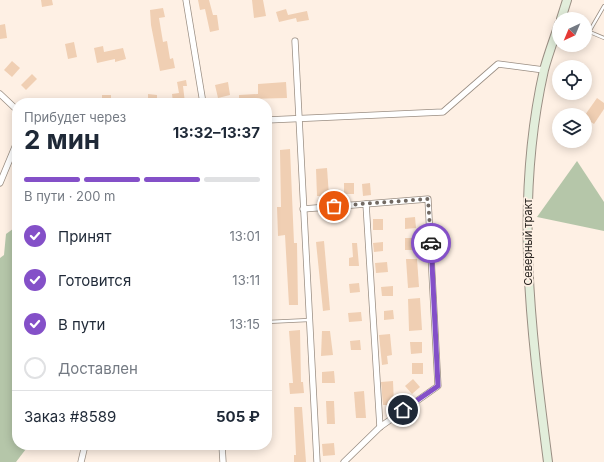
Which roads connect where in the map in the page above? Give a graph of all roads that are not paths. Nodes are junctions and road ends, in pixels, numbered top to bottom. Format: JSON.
{"nodes":[{"id":1,"x":186,"y":0,"type":"edge"},
{"id":2,"x":567,"y":0,"type":"edge"},
{"id":3,"x":604,"y":6,"type":"edge"},
{"id":4,"x":563,"y":12,"type":"edge"},
{"id":5,"x":592,"y":27,"type":"edge"},
{"id":6,"x":592,"y":33,"type":"edge"},
{"id":7,"x":604,"y":38,"type":"edge"},
{"id":8,"x":295,"y":41,"type":"dead end"},
{"id":9,"x":552,"y":45,"type":"edge"},
{"id":10,"x":544,"y":70,"type":"junction"},
{"id":11,"x":0,"y":94,"type":"edge"},
{"id":12,"x":202,"y":98,"type":"edge"},
{"id":13,"x":12,"y":105,"type":"edge"},
{"id":14,"x":272,"y":120,"type":"edge"},
{"id":15,"x":298,"y":120,"type":"junction"},
{"id":16,"x":12,"y":154,"type":"edge"},
{"id":17,"x":0,"y":183,"type":"edge"},
{"id":18,"x":366,"y":204,"type":"junction"},
{"id":19,"x":303,"y":208,"type":"junction"},
{"id":20,"x":309,"y":320,"type":"junction"},
{"id":21,"x":272,"y":322,"type":"edge"},
{"id":22,"x":380,"y":427,"type":"junction"},
{"id":23,"x":84,"y":450,"type":"edge"},
{"id":24,"x":222,"y":450,"type":"edge"},
{"id":25,"x":80,"y":462,"type":"edge"},
{"id":26,"x":223,"y":462,"type":"edge"},
{"id":27,"x":317,"y":462,"type":"edge"},
{"id":28,"x":344,"y":462,"type":"edge"},
{"id":29,"x":548,"y":462,"type":"edge"}],
"edges":[{"from":1,"to":12,"type":"street"},
{"from":2,"to":4,"type":"main road"},
{"from":3,"to":5,"type":"lane"},
{"from":6,"to":7,"type":"lane"},
{"from":8,"to":15,"type":"street"},
{"from":9,"to":10,"type":"main road","name":"Северный тракт"},
{"from":10,"to":15,"type":"street"},
{"from":10,"to":29,"type":"main road","name":"Северный тракт"},
{"from":11,"to":13,"type":"street"},
{"from":14,"to":15,"type":"street"},
{"from":15,"to":19,"type":"street"},
{"from":16,"to":17,"type":"street"},
{"from":18,"to":19,"type":"street"},
{"from":18,"to":22,"type":"street"},
{"from":18,"to":22,"type":"street"},
{"from":19,"to":20,"type":"street"},
{"from":20,"to":21,"type":"lane"},
{"from":20,"to":27,"type":"street"},
{"from":22,"to":28,"type":"street"},
{"from":23,"to":25,"type":"street"},
{"from":24,"to":26,"type":"street"}]}
